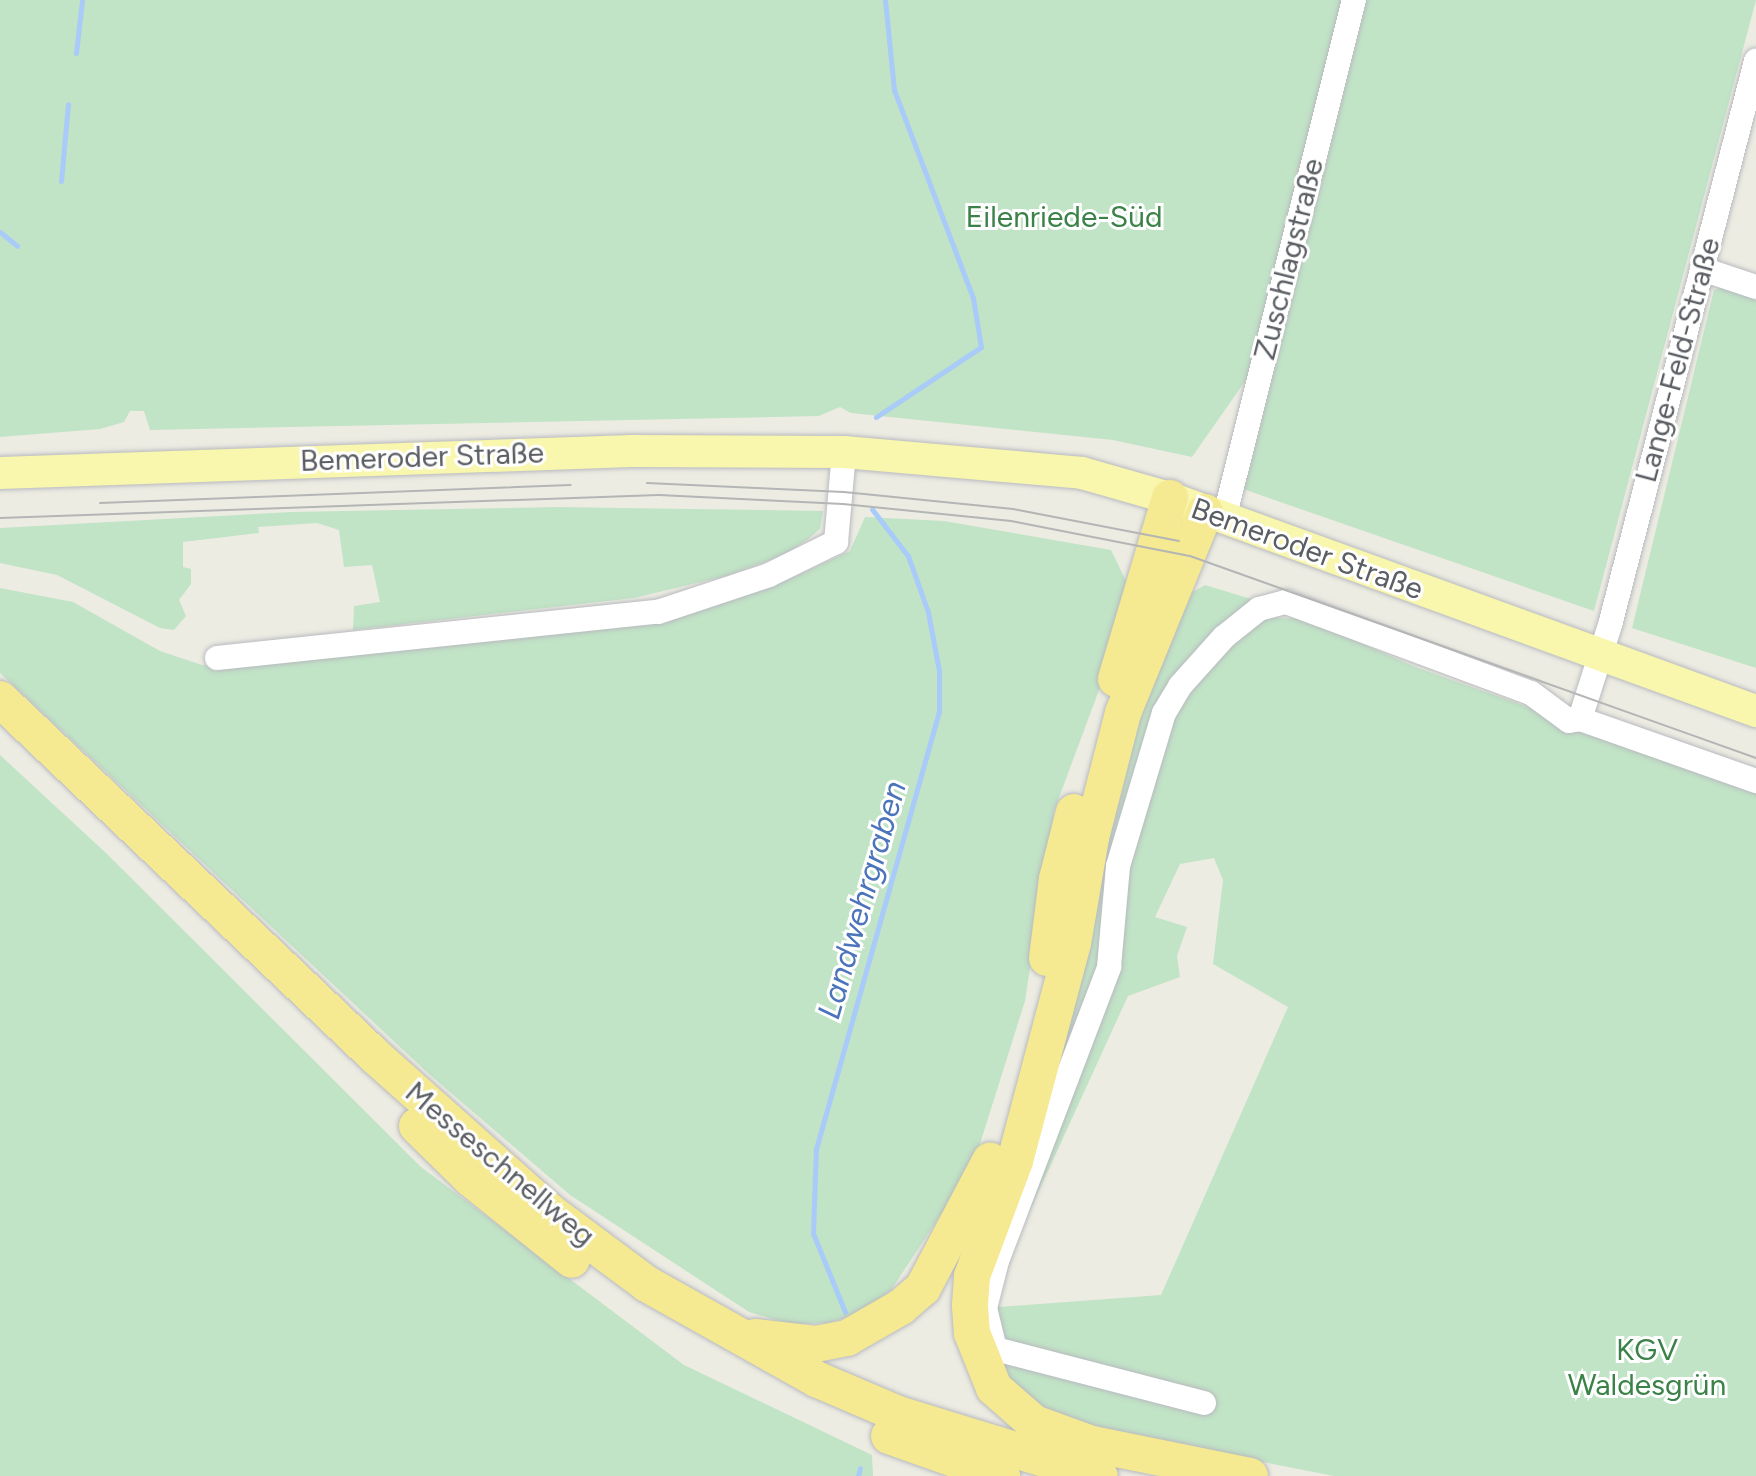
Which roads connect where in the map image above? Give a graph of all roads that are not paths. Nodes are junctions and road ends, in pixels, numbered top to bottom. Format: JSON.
{"nodes":[{"id":1,"x":1354,"y":0,"type":"edge"},
{"id":2,"x":1756,"y":61,"type":"edge"},
{"id":3,"x":1702,"y":269,"type":"junction"},
{"id":4,"x":1756,"y":287,"type":"edge"},
{"id":5,"x":844,"y":452,"type":"junction"},
{"id":6,"x":0,"y":473,"type":"edge"},
{"id":7,"x":1170,"y":498,"type":"junction"},
{"id":8,"x":1215,"y":515,"type":"junction"},
{"id":9,"x":217,"y":658,"type":"dead end"},
{"id":10,"x":1601,"y":659,"type":"junction"},
{"id":11,"x":0,"y":699,"type":"edge"},
{"id":12,"x":1756,"y":711,"type":"edge"},
{"id":13,"x":1580,"y":719,"type":"junction"},
{"id":14,"x":0,"y":727,"type":"edge"},
{"id":15,"x":1756,"y":781,"type":"edge"},
{"id":16,"x":722,"y":1330,"type":"junction"},
{"id":17,"x":1204,"y":1403,"type":"dead end"},
{"id":18,"x":1002,"y":1476,"type":"edge"},
{"id":19,"x":1100,"y":1476,"type":"edge"},
{"id":20,"x":1250,"y":1476,"type":"edge"}],
"edges":[{"from":1,"to":8,"type":"street","name":"Zuschlagstraße"},
{"from":2,"to":3,"type":"street","name":"Lange-Feld-Straße"},
{"from":3,"to":4,"type":"street"},
{"from":3,"to":10,"type":"street","name":"Lange-Feld-Straße"},
{"from":5,"to":6,"type":"main road","name":"Bemeroder Straße"},
{"from":5,"to":7,"type":"main road","name":"Bemeroder Straße"},
{"from":5,"to":9,"type":"street"},
{"from":7,"to":8,"type":"main road","name":"Bemeroder Straße"},
{"from":7,"to":16,"type":"highway"},
{"from":8,"to":10,"type":"main road","name":"Bemeroder Straße"},
{"from":8,"to":20,"type":"highway"},
{"from":10,"to":12,"type":"main road","name":"Bemeroder Straße"},
{"from":10,"to":13,"type":"street","name":"Lange-Feld-Straße"},
{"from":11,"to":16,"type":"highway","name":"Messeschnellweg"},
{"from":13,"to":15,"type":"street"},
{"from":13,"to":17,"type":"street"},
{"from":14,"to":18,"type":"highway","name":"Messeschnellweg"},
{"from":16,"to":19,"type":"highway","name":"Messeschnellweg"}]}
